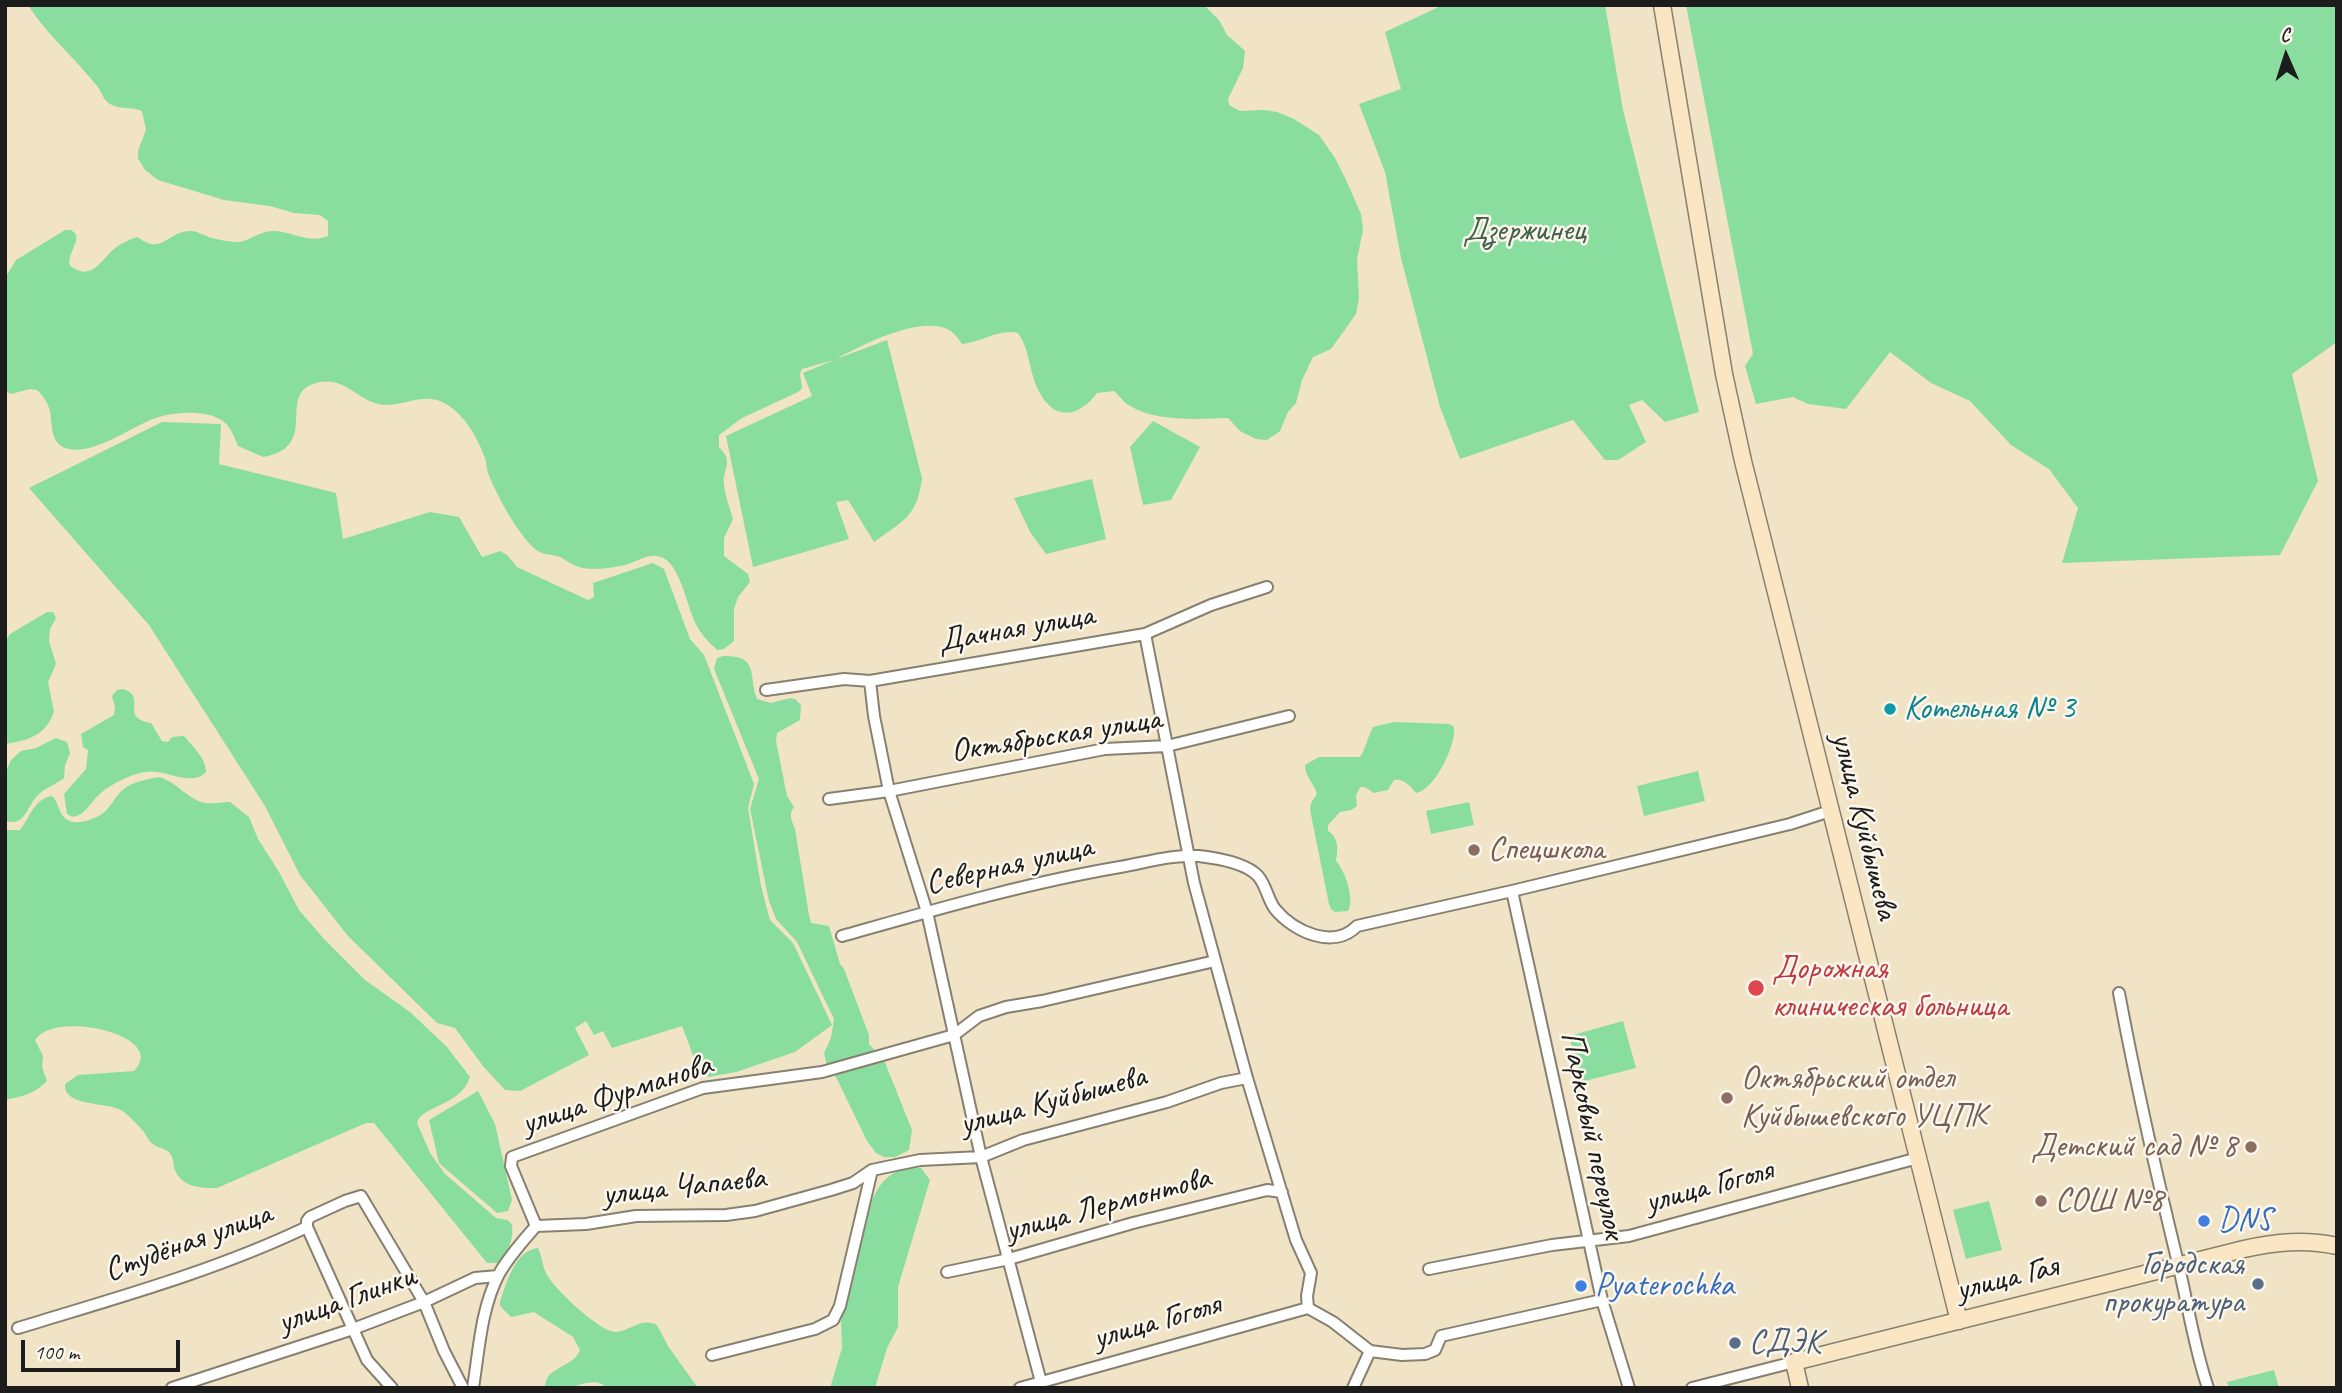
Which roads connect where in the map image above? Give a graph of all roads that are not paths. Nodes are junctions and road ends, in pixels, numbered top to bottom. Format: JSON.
{"nodes":[{"id":1,"x":1662,"y":5,"type":"edge"},
{"id":2,"x":1267,"y":587,"type":"dead end"},
{"id":3,"x":1145,"y":634,"type":"junction"},
{"id":4,"x":870,"y":681,"type":"junction"},
{"id":5,"x":766,"y":690,"type":"dead end"},
{"id":6,"x":1289,"y":716,"type":"dead end"},
{"id":7,"x":1167,"y":746,"type":"junction"},
{"id":8,"x":889,"y":791,"type":"junction"},
{"id":9,"x":829,"y":799,"type":"dead end"},
{"id":10,"x":1829,"y":811,"type":"junction"},
{"id":11,"x":1189,"y":856,"type":"junction"},
{"id":12,"x":1512,"y":891,"type":"junction"},
{"id":13,"x":926,"y":912,"type":"junction"},
{"id":14,"x":842,"y":936,"type":"dead end"},
{"id":15,"x":1215,"y":961,"type":"junction"},
{"id":16,"x":2119,"y":993,"type":"dead end"},
{"id":17,"x":954,"y":1035,"type":"junction"},
{"id":18,"x":1247,"y":1078,"type":"junction"},
{"id":19,"x":981,"y":1157,"type":"junction"},
{"id":20,"x":1918,"y":1158,"type":"junction"},
{"id":21,"x":872,"y":1170,"type":"junction"},
{"id":22,"x":1282,"y":1192,"type":"junction"},
{"id":23,"x":536,"y":1226,"type":"junction"},
{"id":24,"x":307,"y":1227,"type":"junction"},
{"id":25,"x":1588,"y":1241,"type":"junction"},
{"id":26,"x":2337,"y":1246,"type":"edge"},
{"id":27,"x":1009,"y":1259,"type":"junction"},
{"id":28,"x":2179,"y":1266,"type":"junction"},
{"id":29,"x":1429,"y":1269,"type":"dead end"},
{"id":30,"x":947,"y":1272,"type":"dead end"},
{"id":31,"x":498,"y":1276,"type":"junction"},
{"id":32,"x":1601,"y":1300,"type":"junction"},
{"id":33,"x":424,"y":1302,"type":"junction"},
{"id":34,"x":1308,"y":1308,"type":"junction"},
{"id":35,"x":1959,"y":1321,"type":"junction"},
{"id":36,"x":18,"y":1328,"type":"dead end"},
{"id":37,"x":353,"y":1329,"type":"junction"},
{"id":38,"x":1370,"y":1351,"type":"junction"},
{"id":39,"x":712,"y":1355,"type":"dead end"},
{"id":40,"x":1794,"y":1362,"type":"junction"},
{"id":41,"x":1041,"y":1382,"type":"junction"},
{"id":42,"x":172,"y":1388,"type":"edge"},
{"id":43,"x":391,"y":1388,"type":"edge"},
{"id":44,"x":463,"y":1388,"type":"edge"},
{"id":45,"x":472,"y":1388,"type":"edge"},
{"id":46,"x":1020,"y":1388,"type":"edge"},
{"id":47,"x":1353,"y":1388,"type":"edge"},
{"id":48,"x":1629,"y":1388,"type":"edge"},
{"id":49,"x":1692,"y":1388,"type":"edge"},
{"id":50,"x":1800,"y":1388,"type":"edge"},
{"id":51,"x":2208,"y":1388,"type":"edge"}],
"edges":[{"from":1,"to":10,"type":"main road","name":"улица Куйбышева"},
{"from":2,"to":3,"type":"street","name":"Дачная улица"},
{"from":3,"to":4,"type":"street","name":"Дачная улица"},
{"from":3,"to":7,"type":"street"},
{"from":4,"to":5,"type":"street","name":"Дачная улица"},
{"from":4,"to":8,"type":"street"},
{"from":6,"to":7,"type":"street","name":"Октябрьская улица"},
{"from":7,"to":8,"type":"street","name":"Октябрьская улица"},
{"from":7,"to":11,"type":"street"},
{"from":8,"to":9,"type":"street","name":"Октябрьская улица"},
{"from":8,"to":13,"type":"street"},
{"from":10,"to":12,"type":"street"},
{"from":10,"to":20,"type":"main road","name":"улица Куйбышева"},
{"from":11,"to":12,"type":"street"},
{"from":11,"to":13,"type":"street","name":"Северная улица"},
{"from":11,"to":15,"type":"street"},
{"from":12,"to":25,"type":"street","name":"Парковый переулок"},
{"from":13,"to":14,"type":"street","name":"Северная улица"},
{"from":13,"to":17,"type":"street"},
{"from":15,"to":17,"type":"street","name":"улица Фурманова"},
{"from":15,"to":18,"type":"street"},
{"from":16,"to":28,"type":"street"},
{"from":17,"to":19,"type":"street"},
{"from":17,"to":23,"type":"street","name":"улица Фурманова"},
{"from":18,"to":19,"type":"street","name":"улица Куйбышева"},
{"from":18,"to":22,"type":"street"},
{"from":19,"to":21,"type":"street","name":"улица Куйбышева"},
{"from":19,"to":27,"type":"street"},
{"from":20,"to":25,"type":"street","name":"улица Гоголя"},
{"from":20,"to":35,"type":"main road","name":"улица Куйбышева"},
{"from":21,"to":23,"type":"street","name":"улица Чапаева"},
{"from":21,"to":39,"type":"street"},
{"from":22,"to":27,"type":"street","name":"улица Лермонтова"},
{"from":22,"to":34,"type":"street"},
{"from":23,"to":31,"type":"street"},
{"from":24,"to":33,"type":"street","name":"Студёная улица"},
{"from":24,"to":36,"type":"street","name":"Студёная улица"},
{"from":24,"to":37,"type":"street"},
{"from":25,"to":29,"type":"street","name":"улица Гоголя"},
{"from":25,"to":32,"type":"street","name":"Парковый переулок"},
{"from":26,"to":28,"type":"main road","name":"улица Гая"},
{"from":27,"to":30,"type":"street","name":"улица Лермонтова"},
{"from":27,"to":41,"type":"street"},
{"from":28,"to":35,"type":"main road","name":"улица Гая"},
{"from":28,"to":51,"type":"street"},
{"from":31,"to":33,"type":"street","name":"улица Глинки"},
{"from":31,"to":45,"type":"street"},
{"from":32,"to":38,"type":"street"},
{"from":32,"to":48,"type":"street","name":"Парковый переулок"},
{"from":33,"to":37,"type":"street","name":"улица Глинки"},
{"from":33,"to":44,"type":"street"},
{"from":34,"to":38,"type":"street"},
{"from":34,"to":41,"type":"street","name":"улица Гоголя"},
{"from":35,"to":40,"type":"main road","name":"улица Гая"},
{"from":37,"to":42,"type":"street","name":"улица Глинки"},
{"from":37,"to":43,"type":"street"},
{"from":38,"to":47,"type":"street"},
{"from":40,"to":49,"type":"street","name":"улица Гая"},
{"from":40,"to":50,"type":"main road"},
{"from":41,"to":46,"type":"street","name":"улица Гоголя"}]}
